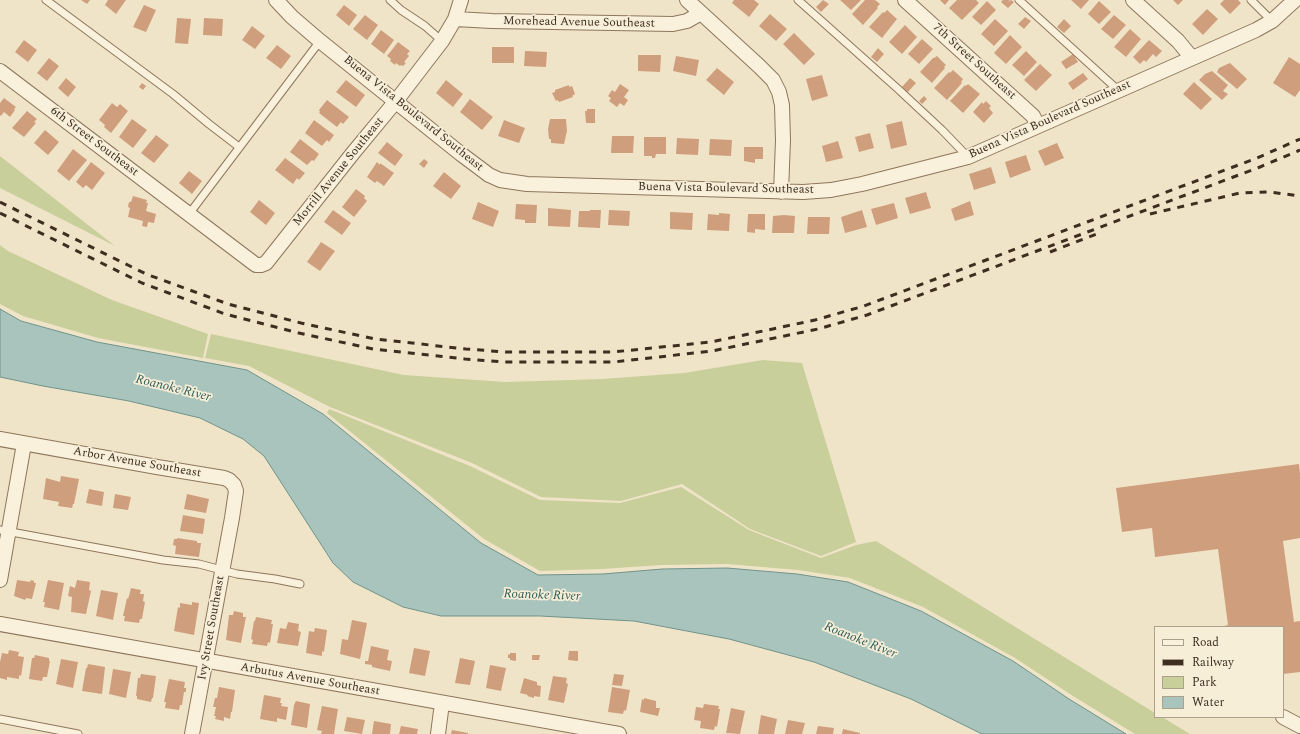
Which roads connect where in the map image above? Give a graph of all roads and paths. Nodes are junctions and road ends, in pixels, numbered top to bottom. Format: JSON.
{"nodes":[{"id":1,"x":46,"y":0,"type":"edge"},
{"id":2,"x":276,"y":0,"type":"edge"},
{"id":3,"x":390,"y":0,"type":"edge"},
{"id":4,"x":460,"y":0,"type":"edge"},
{"id":5,"x":687,"y":0,"type":"edge"},
{"id":6,"x":798,"y":0,"type":"edge"},
{"id":7,"x":905,"y":0,"type":"edge"},
{"id":8,"x":1019,"y":0,"type":"edge"},
{"id":9,"x":1133,"y":0,"type":"edge"},
{"id":10,"x":1251,"y":0,"type":"edge"},
{"id":11,"x":1295,"y":0,"type":"edge"},
{"id":12,"x":701,"y":13,"type":"junction"},
{"id":13,"x":455,"y":19,"type":"junction"},
{"id":14,"x":1272,"y":20,"type":"junction"},
{"id":15,"x":320,"y":41,"type":"junction"},
{"id":16,"x":442,"y":41,"type":"junction"},
{"id":17,"x":1192,"y":58,"type":"junction"},
{"id":18,"x":0,"y":70,"type":"edge"},
{"id":19,"x":1118,"y":90,"type":"junction"},
{"id":20,"x":396,"y":101,"type":"junction"},
{"id":21,"x":1038,"y":126,"type":"junction"},
{"id":22,"x":240,"y":147,"type":"junction"},
{"id":23,"x":968,"y":157,"type":"junction"},
{"id":24,"x":781,"y":192,"type":"junction"},
{"id":25,"x":188,"y":214,"type":"junction"},
{"id":26,"x":0,"y":439,"type":"edge"},
{"id":27,"x":24,"y":444,"type":"junction"},
{"id":28,"x":232,"y":523,"type":"joint"},
{"id":29,"x":4,"y":530,"type":"edge"},
{"id":30,"x":223,"y":570,"type":"junction"},
{"id":31,"x":0,"y":580,"type":"edge"},
{"id":32,"x":300,"y":584,"type":"dead end"},
{"id":33,"x":0,"y":624,"type":"edge"},
{"id":34,"x":206,"y":662,"type":"junction"},
{"id":35,"x":442,"y":703,"type":"junction"},
{"id":36,"x":1284,"y":718,"type":"edge"},
{"id":37,"x":0,"y":719,"type":"edge"},
{"id":38,"x":1300,"y":726,"type":"edge"},
{"id":39,"x":78,"y":734,"type":"edge"},
{"id":40,"x":192,"y":734,"type":"edge"},
{"id":41,"x":438,"y":734,"type":"edge"},
{"id":42,"x":619,"y":734,"type":"edge"}],
"edges":[{"from":1,"to":22,"type":"lane"},
{"from":2,"to":15,"type":"street","name":"Buena Vista Boulevard Southeast"},
{"from":3,"to":16,"type":"lane"},
{"from":4,"to":13,"type":"street","name":"Morrill Avenue Southeast"},
{"from":5,"to":12,"type":"street"},
{"from":6,"to":23,"type":"lane"},
{"from":7,"to":21,"type":"street","name":"7th Street Southeast"},
{"from":8,"to":19,"type":"lane"},
{"from":9,"to":17,"type":"street"},
{"from":10,"to":14,"type":"lane"},
{"from":11,"to":14,"type":"street","name":"Buena Vista Boulevard Southeast"},
{"from":12,"to":13,"type":"street","name":"Morehead Avenue Southeast"},
{"from":12,"to":24,"type":"street"},
{"from":13,"to":16,"type":"street","name":"Morrill Avenue Southeast"},
{"from":14,"to":17,"type":"street","name":"Buena Vista Boulevard Southeast"},
{"from":15,"to":20,"type":"street","name":"Buena Vista Boulevard Southeast"},
{"from":15,"to":22,"type":"lane"},
{"from":16,"to":20,"type":"street","name":"Morrill Avenue Southeast"},
{"from":17,"to":19,"type":"street","name":"Buena Vista Boulevard Southeast"},
{"from":18,"to":25,"type":"street","name":"6th Street Southeast"},
{"from":19,"to":21,"type":"street","name":"Buena Vista Boulevard Southeast"},
{"from":20,"to":24,"type":"street","name":"Buena Vista Boulevard Southeast"},
{"from":20,"to":25,"type":"street","name":"Morrill Avenue Southeast"},
{"from":21,"to":23,"type":"street","name":"Buena Vista Boulevard Southeast"},
{"from":22,"to":25,"type":"lane"},
{"from":23,"to":24,"type":"street","name":"Buena Vista Boulevard Southeast"},
{"from":26,"to":27,"type":"street","name":"Arbor Avenue Southeast"},
{"from":27,"to":28,"type":"street","name":"Arbor Avenue Southeast"},
{"from":27,"to":29,"type":"street"},
{"from":28,"to":30,"type":"street","name":"Ivy Street Southeast"},
{"from":29,"to":30,"type":"lane"},
{"from":29,"to":31,"type":"street"},
{"from":30,"to":32,"type":"lane"},
{"from":30,"to":34,"type":"street","name":"Ivy Street Southeast"},
{"from":33,"to":34,"type":"street","name":"Arbutus Avenue Southeast"},
{"from":34,"to":35,"type":"street","name":"Arbutus Avenue Southeast"},
{"from":34,"to":40,"type":"street","name":"Ivy Street Southeast"},
{"from":35,"to":41,"type":"street"},
{"from":35,"to":42,"type":"street","name":"Arbutus Avenue Southeast"},
{"from":36,"to":38,"type":"street"},
{"from":37,"to":39,"type":"lane"}]}
